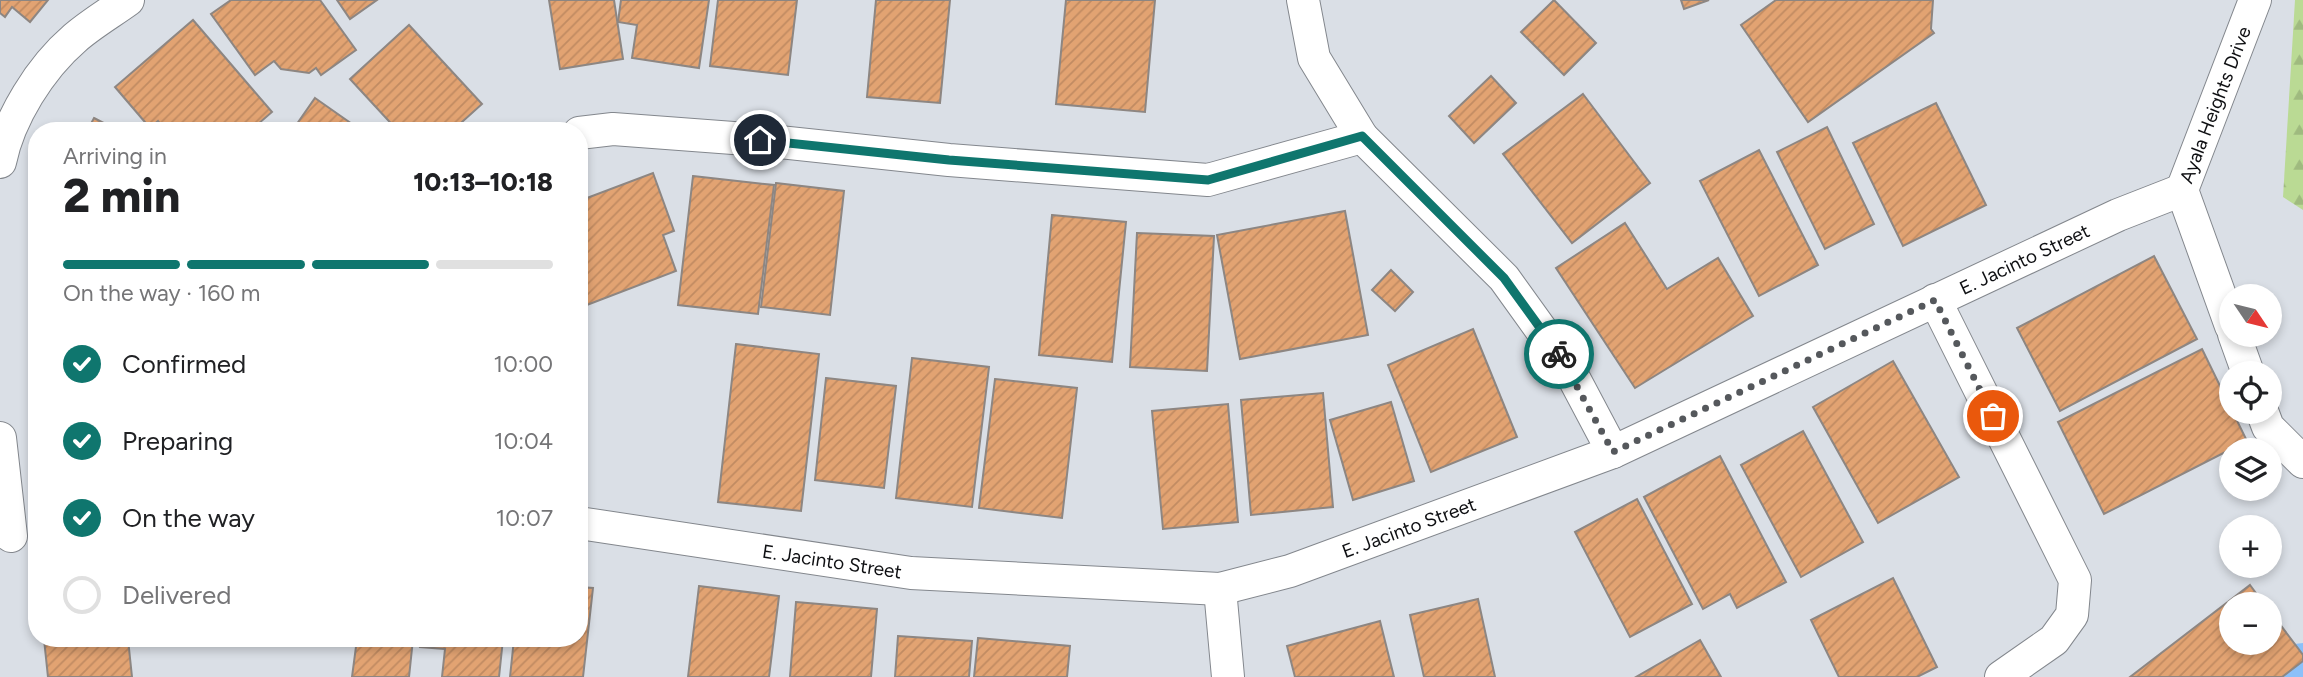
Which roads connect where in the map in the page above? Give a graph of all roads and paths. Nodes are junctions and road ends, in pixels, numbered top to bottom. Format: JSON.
{"nodes":[{"id":1,"x":128,"y":0,"type":"edge"},
{"id":2,"x":1303,"y":0,"type":"edge"},
{"id":3,"x":2255,"y":0,"type":"edge"},
{"id":4,"x":588,"y":132,"type":"edge"},
{"id":5,"x":1362,"y":136,"type":"junction"},
{"id":6,"x":0,"y":162,"type":"edge"},
{"id":7,"x":2182,"y":190,"type":"junction"},
{"id":8,"x":2219,"y":293,"type":"edge"},
{"id":9,"x":1935,"y":300,"type":"junction"},
{"id":10,"x":2267,"y":424,"type":"edge"},
{"id":11,"x":0,"y":438,"type":"edge"},
{"id":12,"x":1613,"y":452,"type":"junction"},
{"id":13,"x":2303,"y":462,"type":"edge"},
{"id":14,"x":588,"y":524,"type":"edge"},
{"id":15,"x":16,"y":535,"type":"edge"},
{"id":16,"x":1220,"y":589,"type":"junction"},
{"id":17,"x":1228,"y":677,"type":"edge"},
{"id":18,"x":2001,"y":677,"type":"edge"}],
"edges":[{"from":1,"to":6,"type":"street"},
{"from":2,"to":5,"type":"street"},
{"from":3,"to":7,"type":"street","name":"Ayala Heights Drive"},
{"from":4,"to":5,"type":"street"},
{"from":5,"to":12,"type":"street"},
{"from":7,"to":8,"type":"street","name":"Ayala Heights Drive"},
{"from":7,"to":9,"type":"street","name":"E. Jacinto Street"},
{"from":9,"to":12,"type":"street","name":"E. Jacinto Street"},
{"from":9,"to":18,"type":"street"},
{"from":10,"to":13,"type":"street"},
{"from":11,"to":15,"type":"street"},
{"from":12,"to":16,"type":"street","name":"E. Jacinto Street"},
{"from":14,"to":16,"type":"street","name":"E. Jacinto Street"},
{"from":16,"to":17,"type":"street"}]}
